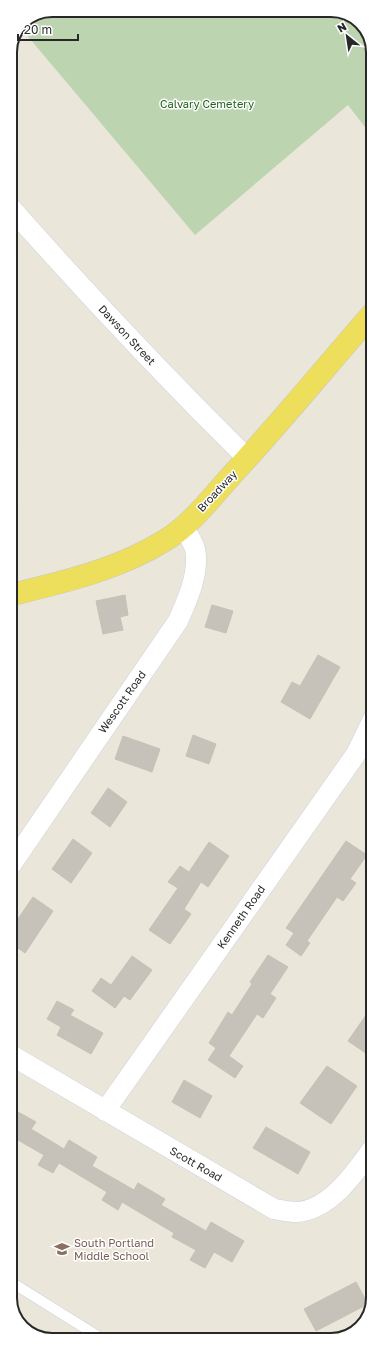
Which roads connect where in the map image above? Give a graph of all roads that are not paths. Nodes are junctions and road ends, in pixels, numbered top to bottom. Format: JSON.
{"nodes":[{"id":1,"x":17,"y":215,"type":"edge"},
{"id":2,"x":366,"y":321,"type":"edge"},
{"id":3,"x":248,"y":458,"type":"junction"},
{"id":4,"x":184,"y":527,"type":"junction"},
{"id":5,"x":17,"y":591,"type":"edge"},
{"id":6,"x":366,"y":733,"type":"edge"},
{"id":7,"x":17,"y":856,"type":"edge"},
{"id":8,"x":17,"y":1059,"type":"edge"},
{"id":9,"x":104,"y":1111,"type":"junction"},
{"id":10,"x":366,"y":1157,"type":"edge"},
{"id":11,"x":17,"y":1286,"type":"edge"},
{"id":12,"x":93,"y":1333,"type":"edge"}],
"edges":[{"from":1,"to":3,"type":"street","name":"Dawson Street"},
{"from":2,"to":3,"type":"main road","name":"Broadway"},
{"from":3,"to":4,"type":"main road","name":"Broadway"},
{"from":4,"to":5,"type":"main road","name":"Broadway"},
{"from":4,"to":7,"type":"street","name":"Wescott Road"},
{"from":6,"to":9,"type":"street","name":"Kenneth Road"},
{"from":8,"to":9,"type":"street","name":"Scott Road"},
{"from":9,"to":10,"type":"street","name":"Scott Road"},
{"from":11,"to":12,"type":"lane"}]}
